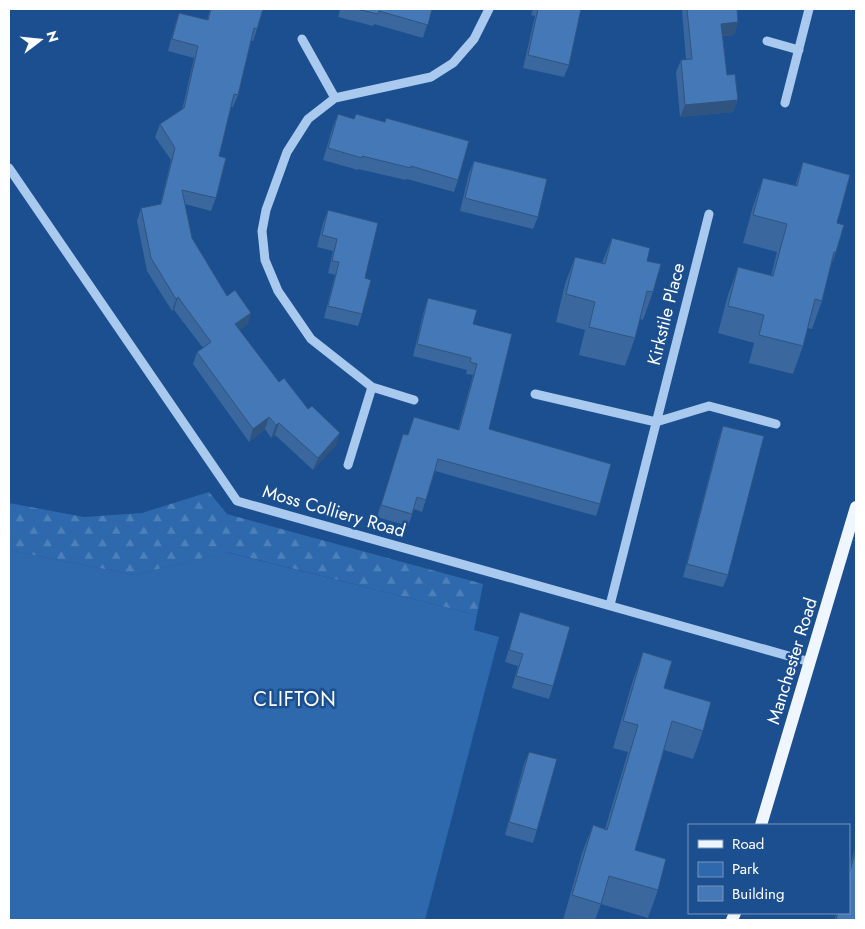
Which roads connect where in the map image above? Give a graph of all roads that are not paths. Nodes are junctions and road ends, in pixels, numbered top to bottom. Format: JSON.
{"nodes":[{"id":1,"x":489,"y":9,"type":"edge"},
{"id":2,"x":809,"y":9,"type":"edge"},
{"id":3,"x":302,"y":39,"type":"dead end"},
{"id":4,"x":767,"y":42,"type":"dead end"},
{"id":5,"x":799,"y":50,"type":"junction"},
{"id":6,"x":335,"y":98,"type":"junction"},
{"id":7,"x":785,"y":102,"type":"dead end"},
{"id":8,"x":9,"y":168,"type":"edge"},
{"id":9,"x":708,"y":214,"type":"dead end"},
{"id":10,"x":372,"y":387,"type":"junction"},
{"id":11,"x":535,"y":394,"type":"dead end"},
{"id":12,"x":414,"y":400,"type":"dead end"},
{"id":13,"x":656,"y":422,"type":"junction"},
{"id":14,"x":776,"y":424,"type":"dead end"},
{"id":15,"x":348,"y":464,"type":"dead end"},
{"id":16,"x":856,"y":507,"type":"edge"},
{"id":17,"x":610,"y":604,"type":"junction"},
{"id":18,"x":810,"y":662,"type":"junction"},
{"id":19,"x":761,"y":824,"type":"edge"}],
"edges":[{"from":1,"to":6,"type":"street"},
{"from":2,"to":5,"type":"street"},
{"from":3,"to":6,"type":"street"},
{"from":4,"to":5,"type":"street"},
{"from":5,"to":7,"type":"street"},
{"from":6,"to":10,"type":"street"},
{"from":8,"to":17,"type":"street","name":"Moss Colliery Road"},
{"from":9,"to":13,"type":"street","name":"Kirkstile Place"},
{"from":10,"to":12,"type":"street"},
{"from":10,"to":15,"type":"street"},
{"from":11,"to":13,"type":"street"},
{"from":13,"to":14,"type":"street"},
{"from":13,"to":17,"type":"street","name":"Kirkstile Place"},
{"from":16,"to":18,"type":"main road","name":"Manchester Road"},
{"from":17,"to":18,"type":"street","name":"Moss Colliery Road"},
{"from":18,"to":19,"type":"main road","name":"Manchester Road"}]}
